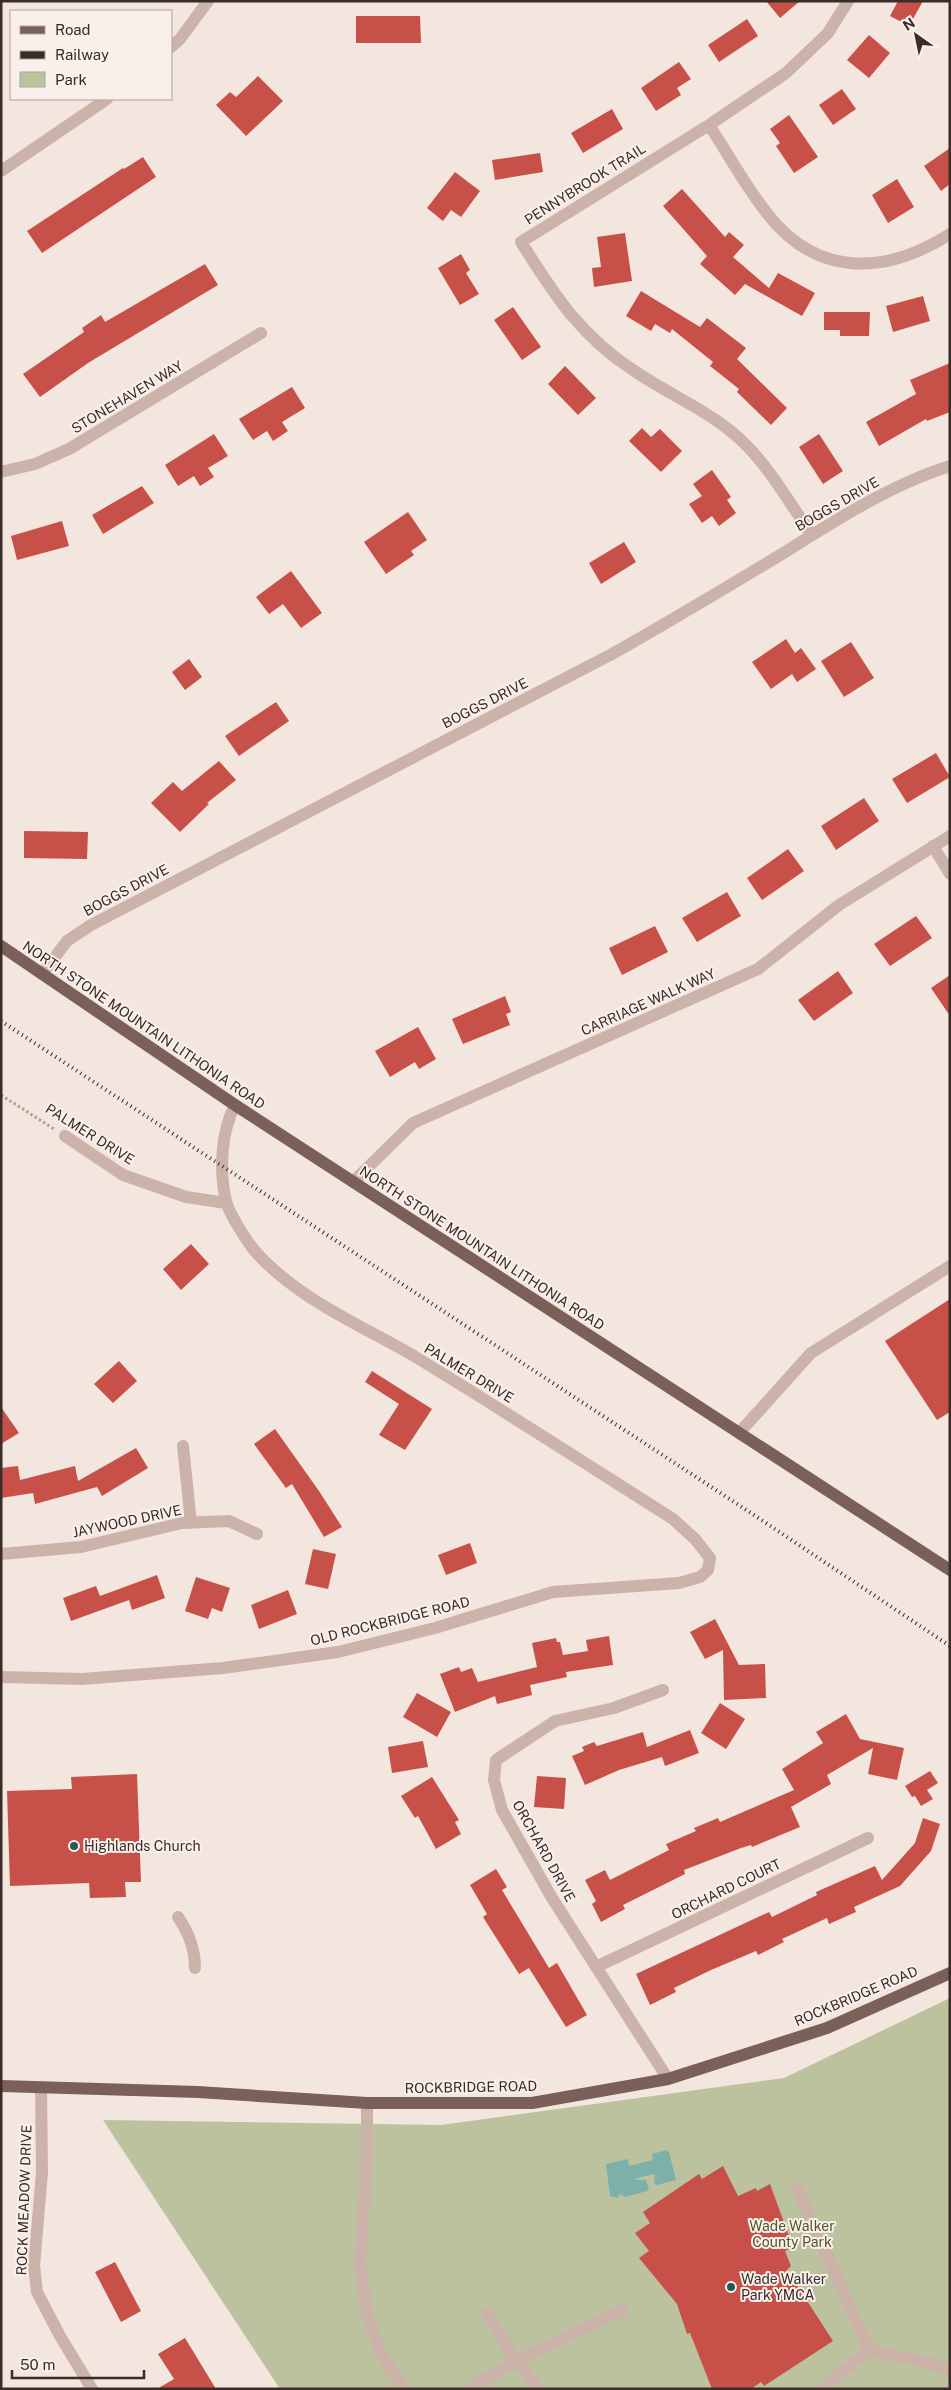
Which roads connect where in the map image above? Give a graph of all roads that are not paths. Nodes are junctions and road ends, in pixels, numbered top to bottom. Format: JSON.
{"nodes":[{"id":1,"x":208,"y":1,"type":"edge"},
{"id":2,"x":848,"y":1,"type":"edge"},
{"id":3,"x":172,"y":46,"type":"edge"},
{"id":4,"x":106,"y":100,"type":"edge"},
{"id":5,"x":710,"y":125,"type":"junction"},
{"id":6,"x":1,"y":171,"type":"edge"},
{"id":7,"x":950,"y":234,"type":"edge"},
{"id":8,"x":261,"y":333,"type":"dead end"},
{"id":9,"x":950,"y":466,"type":"edge"},
{"id":10,"x":1,"y":472,"type":"edge"},
{"id":11,"x":812,"y":535,"type":"junction"},
{"id":12,"x":950,"y":836,"type":"edge"},
{"id":13,"x":933,"y":846,"type":"junction"},
{"id":14,"x":950,"y":874,"type":"edge"},
{"id":15,"x":1,"y":946,"type":"edge"},
{"id":16,"x":42,"y":974,"type":"junction"},
{"id":17,"x":235,"y":1105,"type":"junction"},
{"id":18,"x":64,"y":1136,"type":"road end"},
{"id":19,"x":353,"y":1182,"type":"junction"},
{"id":20,"x":226,"y":1203,"type":"junction"},
{"id":21,"x":950,"y":1266,"type":"edge"},
{"id":22,"x":739,"y":1433,"type":"junction"},
{"id":23,"x":183,"y":1446,"type":"dead end"},
{"id":24,"x":191,"y":1522,"type":"junction"},
{"id":25,"x":257,"y":1534,"type":"dead end"},
{"id":26,"x":1,"y":1554,"type":"edge"},
{"id":27,"x":710,"y":1558,"type":"joint"},
{"id":28,"x":950,"y":1570,"type":"edge"},
{"id":29,"x":1,"y":1677,"type":"edge"},
{"id":30,"x":662,"y":1690,"type":"dead end"},
{"id":31,"x":868,"y":1838,"type":"dead end"},
{"id":32,"x":178,"y":1917,"type":"dead end"},
{"id":33,"x":596,"y":1967,"type":"junction"},
{"id":34,"x":195,"y":1968,"type":"dead end"},
{"id":35,"x":950,"y":1973,"type":"edge"},
{"id":36,"x":668,"y":2079,"type":"junction"},
{"id":37,"x":1,"y":2086,"type":"edge"},
{"id":38,"x":41,"y":2088,"type":"junction"},
{"id":39,"x":367,"y":2103,"type":"junction"},
{"id":40,"x":797,"y":2188,"type":"dead end"},
{"id":41,"x":623,"y":2310,"type":"dead end"},
{"id":42,"x":487,"y":2313,"type":"dead end"},
{"id":43,"x":869,"y":2350,"type":"junction"},
{"id":44,"x":516,"y":2361,"type":"junction"},
{"id":45,"x":950,"y":2371,"type":"edge"},
{"id":46,"x":92,"y":2389,"type":"edge"},
{"id":47,"x":404,"y":2389,"type":"edge"},
{"id":48,"x":469,"y":2389,"type":"edge"},
{"id":49,"x":539,"y":2389,"type":"edge"},
{"id":50,"x":822,"y":2389,"type":"edge"}],
"edges":[{"from":1,"to":3,"type":"street"},
{"from":2,"to":5,"type":"street","name":"PENNYBROOK TRAIL"},
{"from":4,"to":6,"type":"street"},
{"from":5,"to":7,"type":"street"},
{"from":5,"to":11,"type":"street","name":"PENNYBROOK TRAIL"},
{"from":8,"to":10,"type":"street","name":"STONEHAVEN WAY"},
{"from":9,"to":11,"type":"street","name":"BOGGS DRIVE"},
{"from":11,"to":16,"type":"street","name":"BOGGS DRIVE"},
{"from":12,"to":13,"type":"street","name":"CARRIAGE WALK WAY"},
{"from":13,"to":14,"type":"street"},
{"from":13,"to":19,"type":"street","name":"CARRIAGE WALK WAY"},
{"from":15,"to":16,"type":"main road","name":"NORTH STONE MOUNTAIN LITHONIA ROAD"},
{"from":16,"to":17,"type":"main road","name":"NORTH STONE MOUNTAIN LITHONIA ROAD"},
{"from":17,"to":19,"type":"main road","name":"NORTH STONE MOUNTAIN LITHONIA ROAD"},
{"from":17,"to":20,"type":"street","name":"PALMER DRIVE"},
{"from":18,"to":20,"type":"street","name":"PALMER DRIVE"},
{"from":19,"to":22,"type":"main road","name":"NORTH STONE MOUNTAIN LITHONIA ROAD"},
{"from":20,"to":27,"type":"street","name":"PALMER DRIVE"},
{"from":21,"to":22,"type":"street"},
{"from":22,"to":28,"type":"main road","name":"NORTH STONE MOUNTAIN LITHONIA ROAD"},
{"from":23,"to":24,"type":"street"},
{"from":24,"to":25,"type":"street","name":"JAYWOOD DRIVE"},
{"from":24,"to":26,"type":"street","name":"JAYWOOD DRIVE"},
{"from":27,"to":29,"type":"street","name":"OLD ROCKBRIDGE ROAD"},
{"from":30,"to":33,"type":"street","name":"ORCHARD DRIVE"},
{"from":31,"to":33,"type":"street","name":"ORCHARD COURT"},
{"from":32,"to":34,"type":"street"},
{"from":33,"to":36,"type":"street","name":"ORCHARD DRIVE"},
{"from":35,"to":36,"type":"main road","name":"ROCKBRIDGE ROAD"},
{"from":36,"to":39,"type":"main road","name":"ROCKBRIDGE ROAD"},
{"from":37,"to":38,"type":"main road","name":"ROCKBRIDGE ROAD"},
{"from":38,"to":39,"type":"main road","name":"ROCKBRIDGE ROAD"},
{"from":38,"to":46,"type":"street","name":"ROCK MEADOW DRIVE"},
{"from":39,"to":47,"type":"street"},
{"from":40,"to":43,"type":"street"},
{"from":41,"to":44,"type":"street"},
{"from":42,"to":44,"type":"street"},
{"from":43,"to":45,"type":"street"},
{"from":43,"to":50,"type":"street"},
{"from":44,"to":48,"type":"street"},
{"from":44,"to":49,"type":"street"}]}
